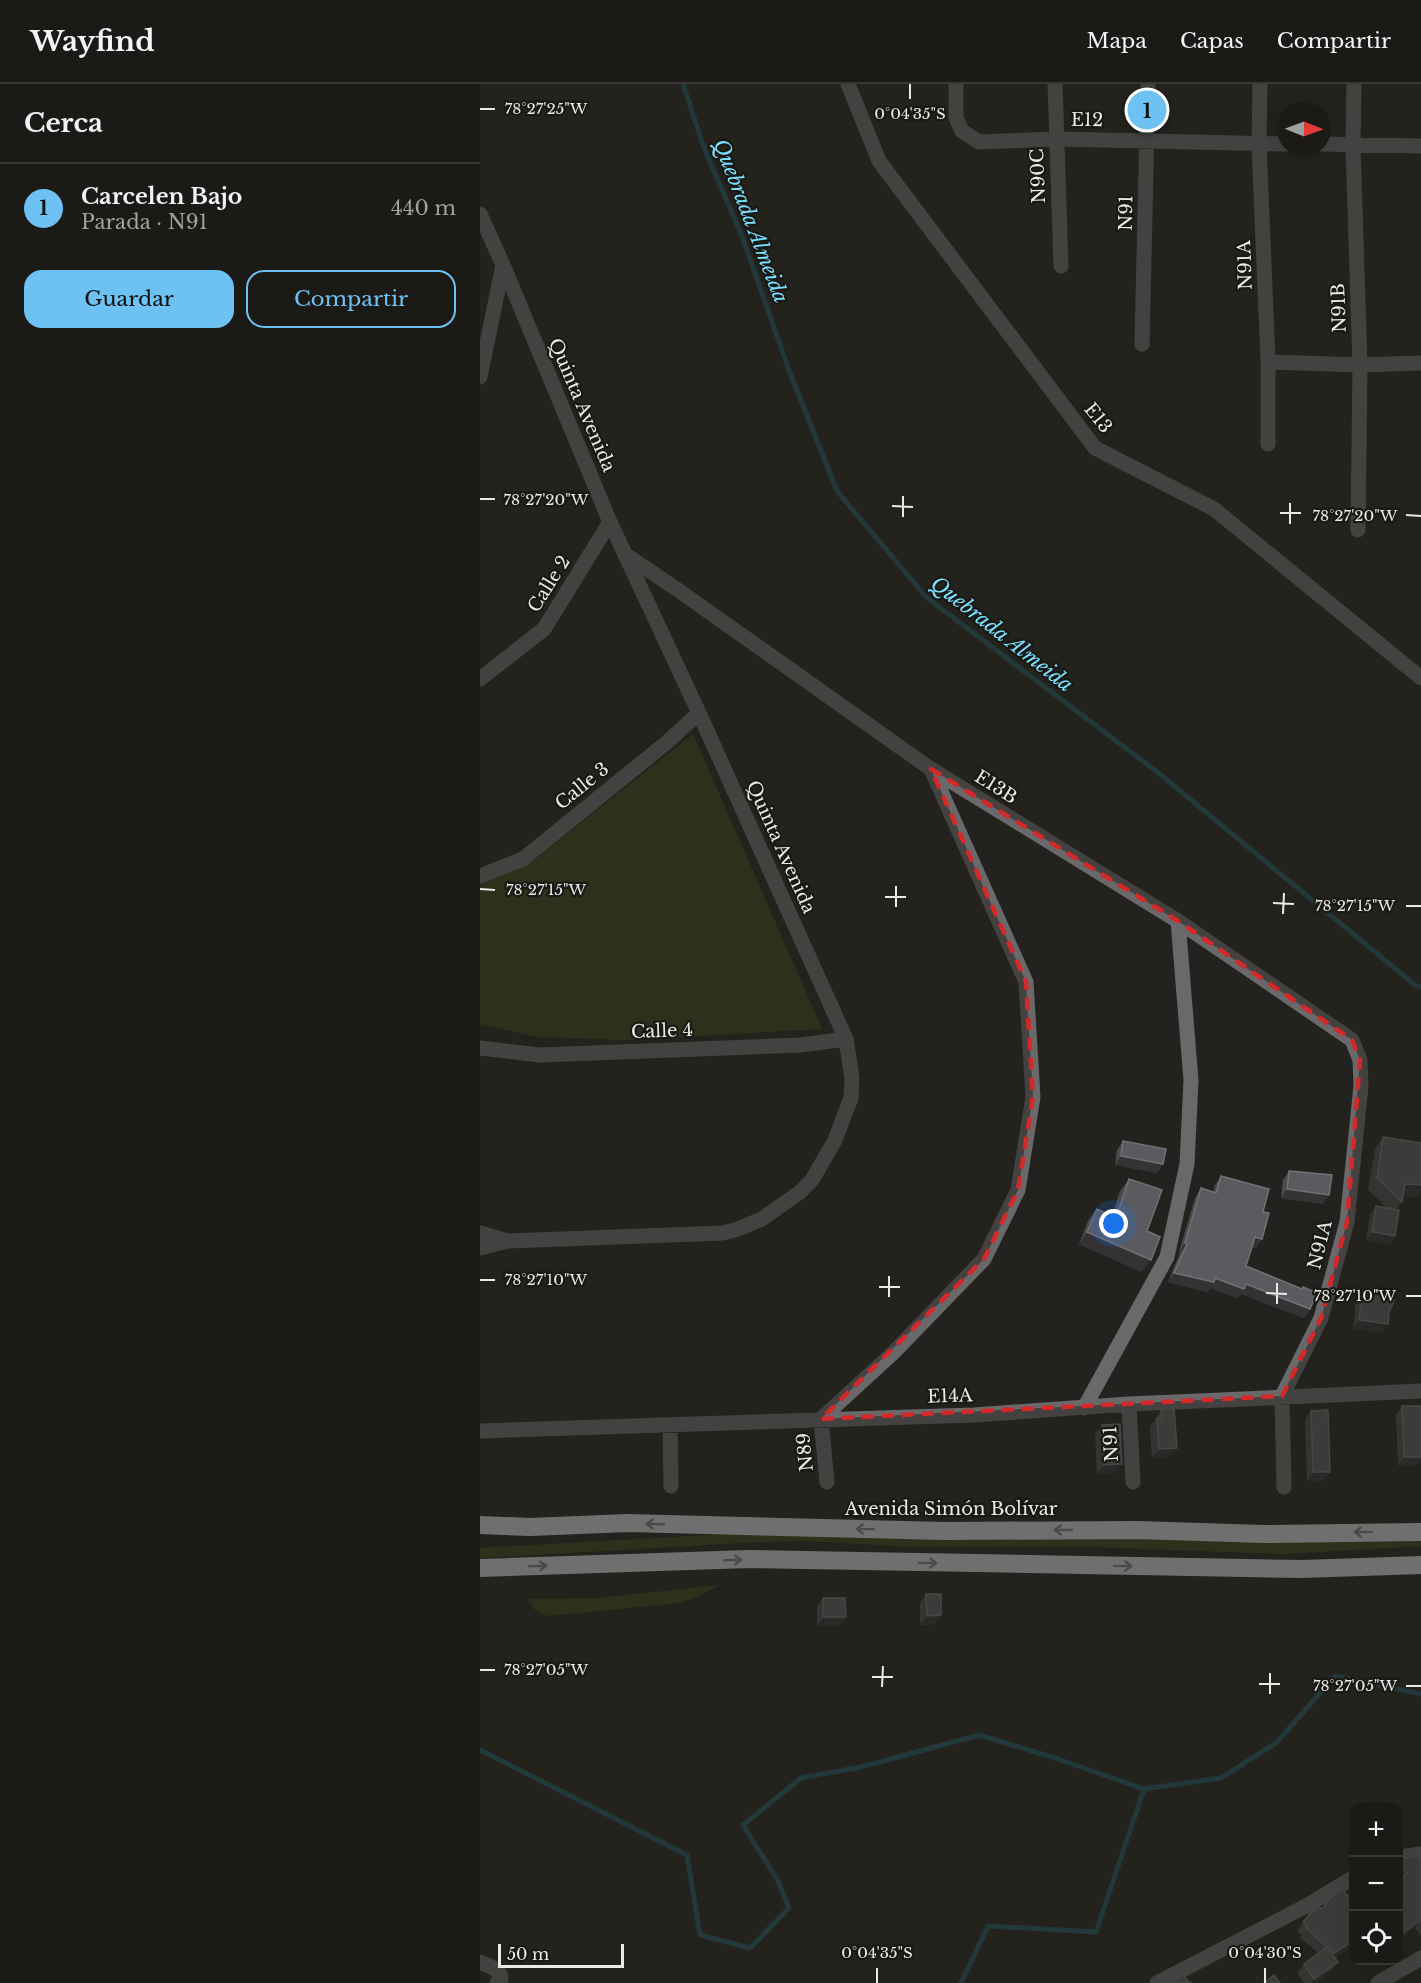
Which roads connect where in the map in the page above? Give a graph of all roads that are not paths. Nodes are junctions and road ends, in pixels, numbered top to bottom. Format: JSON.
{"nodes":[{"id":1,"x":848,"y":84,"type":"edge"},
{"id":2,"x":956,"y":84,"type":"edge"},
{"id":3,"x":1055,"y":84,"type":"edge"},
{"id":4,"x":1148,"y":84,"type":"edge"},
{"id":5,"x":1260,"y":84,"type":"edge"},
{"id":6,"x":1354,"y":84,"type":"edge"},
{"id":7,"x":1056,"y":139,"type":"junction"},
{"id":8,"x":1147,"y":140,"type":"junction"},
{"id":9,"x":1259,"y":144,"type":"junction"},
{"id":10,"x":1277,"y":144,"type":"edge"},
{"id":11,"x":1331,"y":144,"type":"edge"},
{"id":12,"x":1353,"y":145,"type":"junction"},
{"id":13,"x":1421,"y":146,"type":"edge"},
{"id":14,"x":480,"y":214,"type":"edge"},
{"id":15,"x":503,"y":265,"type":"junction"},
{"id":16,"x":1061,"y":266,"type":"dead end"},
{"id":17,"x":1142,"y":344,"type":"dead end"},
{"id":18,"x":1268,"y":362,"type":"junction"},
{"id":19,"x":1421,"y":363,"type":"edge"},
{"id":20,"x":1360,"y":365,"type":"junction"},
{"id":21,"x":480,"y":377,"type":"edge"},
{"id":22,"x":1268,"y":444,"type":"dead end"},
{"id":23,"x":610,"y":522,"type":"junction"},
{"id":24,"x":1358,"y":530,"type":"dead end"},
{"id":25,"x":627,"y":556,"type":"junction"},
{"id":26,"x":1421,"y":678,"type":"edge"},
{"id":27,"x":480,"y":679,"type":"edge"},
{"id":28,"x":699,"y":713,"type":"junction"},
{"id":29,"x":931,"y":769,"type":"junction"},
{"id":30,"x":480,"y":876,"type":"edge"},
{"id":31,"x":1178,"y":921,"type":"junction"},
{"id":32,"x":846,"y":1039,"type":"junction"},
{"id":33,"x":1352,"y":1040,"type":"joint"},
{"id":34,"x":480,"y":1048,"type":"edge"},
{"id":35,"x":480,"y":1233,"type":"edge"},
{"id":36,"x":507,"y":1241,"type":"junction"},
{"id":37,"x":480,"y":1248,"type":"edge"},
{"id":38,"x":1421,"y":1391,"type":"edge"},
{"id":39,"x":1282,"y":1396,"type":"junction"},
{"id":40,"x":1128,"y":1404,"type":"junction"},
{"id":41,"x":1083,"y":1408,"type":"junction"},
{"id":42,"x":821,"y":1419,"type":"junction"},
{"id":43,"x":670,"y":1425,"type":"junction"},
{"id":44,"x":480,"y":1431,"type":"edge"},
{"id":45,"x":827,"y":1482,"type":"dead end"},
{"id":46,"x":1133,"y":1482,"type":"dead end"},
{"id":47,"x":671,"y":1486,"type":"dead end"},
{"id":48,"x":1284,"y":1487,"type":"dead end"},
{"id":49,"x":480,"y":1525,"type":"edge"},
{"id":50,"x":1421,"y":1532,"type":"edge"},
{"id":51,"x":1421,"y":1565,"type":"edge"},
{"id":52,"x":480,"y":1568,"type":"edge"},
{"id":53,"x":1421,"y":1854,"type":"edge"},
{"id":54,"x":1403,"y":1856,"type":"edge"},
{"id":55,"x":1349,"y":1879,"type":"edge"},
{"id":56,"x":1421,"y":1958,"type":"edge"},
{"id":57,"x":480,"y":1962,"type":"edge"},
{"id":58,"x":498,"y":1977,"type":"edge"},
{"id":59,"x":1156,"y":1983,"type":"edge"},
{"id":60,"x":1378,"y":1983,"type":"edge"}],
"edges":[{"from":1,"to":26,"type":"street","name":"E13"},
{"from":2,"to":7,"type":"street","name":"E12"},
{"from":3,"to":7,"type":"street","name":"N90C"},
{"from":4,"to":8,"type":"street","name":"N91"},
{"from":5,"to":9,"type":"street","name":"N91A"},
{"from":6,"to":12,"type":"street","name":"N91B"},
{"from":7,"to":8,"type":"street","name":"E12"},
{"from":7,"to":16,"type":"street","name":"N90C"},
{"from":8,"to":9,"type":"street","name":"E12"},
{"from":8,"to":17,"type":"street","name":"N91"},
{"from":9,"to":10,"type":"street","name":"E12"},
{"from":9,"to":18,"type":"street","name":"N91A"},
{"from":11,"to":12,"type":"street"},
{"from":12,"to":13,"type":"street"},
{"from":12,"to":20,"type":"street","name":"N91B"},
{"from":14,"to":15,"type":"street","name":"Quinta Avenida"},
{"from":15,"to":21,"type":"street"},
{"from":15,"to":23,"type":"street","name":"Quinta Avenida"},
{"from":18,"to":20,"type":"street"},
{"from":18,"to":22,"type":"street","name":"N91A"},
{"from":19,"to":20,"type":"street"},
{"from":20,"to":24,"type":"street","name":"N91B"},
{"from":23,"to":25,"type":"street","name":"Quinta Avenida"},
{"from":23,"to":27,"type":"street","name":"Calle 2"},
{"from":25,"to":28,"type":"street","name":"Quinta Avenida"},
{"from":25,"to":29,"type":"street","name":"E13B"},
{"from":28,"to":30,"type":"street","name":"Calle 3"},
{"from":28,"to":32,"type":"street","name":"Quinta Avenida"},
{"from":29,"to":31,"type":"street","name":"E13B"},
{"from":29,"to":42,"type":"street"},
{"from":31,"to":33,"type":"street","name":"E13B"},
{"from":31,"to":41,"type":"street"},
{"from":32,"to":34,"type":"street","name":"Calle 4"},
{"from":32,"to":36,"type":"street","name":"Quinta Avenida"},
{"from":33,"to":39,"type":"street","name":"N91A"},
{"from":35,"to":36,"type":"street"},
{"from":36,"to":37,"type":"street","name":"Quinta Avenida"},
{"from":38,"to":39,"type":"street","name":"E14A"},
{"from":39,"to":40,"type":"street","name":"E14A"},
{"from":39,"to":48,"type":"street","name":"N91A"},
{"from":40,"to":41,"type":"street","name":"E14A"},
{"from":40,"to":46,"type":"street","name":"N91"},
{"from":41,"to":42,"type":"street","name":"E14A"},
{"from":42,"to":43,"type":"street","name":"E14A"},
{"from":42,"to":45,"type":"street","name":"N89"},
{"from":43,"to":44,"type":"street","name":"E14A"},
{"from":43,"to":47,"type":"street"},
{"from":50,"to":49,"type":"highway","name":"Avenida Simón Bolívar","one_way":true},
{"from":52,"to":51,"type":"highway","one_way":true},
{"from":53,"to":54,"type":"street"},
{"from":55,"to":59,"type":"street"},
{"from":56,"to":60,"type":"street"},
{"from":57,"to":58,"type":"street"}]}
